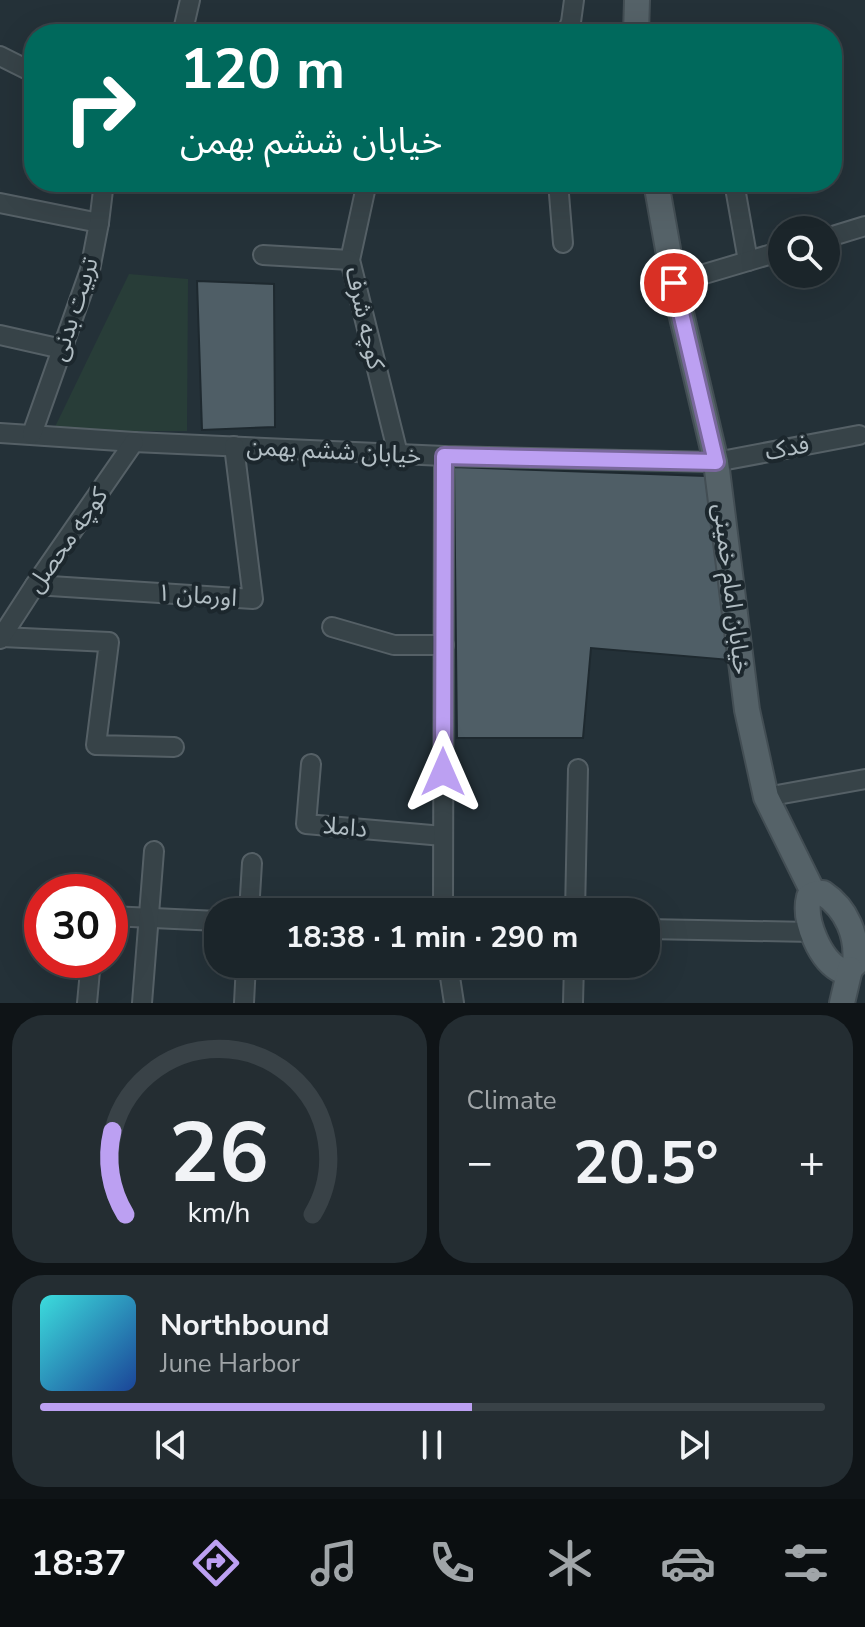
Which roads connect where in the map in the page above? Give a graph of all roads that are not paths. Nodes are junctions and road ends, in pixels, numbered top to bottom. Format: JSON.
{"nodes":[{"id":1,"x":190,"y":0,"type":"edge"},
{"id":2,"x":574,"y":0,"type":"edge"},
{"id":3,"x":637,"y":0,"type":"edge"},
{"id":4,"x":184,"y":24,"type":"edge"},
{"id":5,"x":569,"y":24,"type":"edge"},
{"id":6,"x":636,"y":24,"type":"edge"},
{"id":7,"x":0,"y":56,"type":"edge"},
{"id":8,"x":24,"y":68,"type":"edge"},
{"id":9,"x":103,"y":192,"type":"edge"},
{"id":10,"x":365,"y":192,"type":"edge"},
{"id":11,"x":559,"y":192,"type":"edge"},
{"id":12,"x":658,"y":192,"type":"edge"},
{"id":13,"x":736,"y":192,"type":"edge"},
{"id":14,"x":0,"y":203,"type":"edge"},
{"id":15,"x":99,"y":223,"type":"junction"},
{"id":16,"x":865,"y":226,"type":"edge"},
{"id":17,"x":840,"y":234,"type":"edge"},
{"id":18,"x":563,"y":243,"type":"dead end"},
{"id":19,"x":263,"y":255,"type":"dead end"},
{"id":20,"x":768,"y":255,"type":"edge"},
{"id":21,"x":350,"y":260,"type":"junction"},
{"id":22,"x":748,"y":261,"type":"junction"},
{"id":23,"x":674,"y":283,"type":"junction"},
{"id":24,"x":0,"y":335,"type":"edge"},
{"id":25,"x":62,"y":349,"type":"junction"},
{"id":26,"x":0,"y":433,"type":"edge"},
{"id":27,"x":32,"y":434,"type":"junction"},
{"id":28,"x":859,"y":435,"type":"dead end"},
{"id":29,"x":134,"y":442,"type":"junction"},
{"id":30,"x":234,"y":446,"type":"junction"},
{"id":31,"x":398,"y":454,"type":"junction"},
{"id":32,"x":444,"y":456,"type":"junction"},
{"id":33,"x":716,"y":462,"type":"junction"},
{"id":34,"x":35,"y":585,"type":"junction"},
{"id":35,"x":332,"y":627,"type":"dead end"},
{"id":36,"x":1,"y":638,"type":"edge"},
{"id":37,"x":444,"y":645,"type":"junction"},
{"id":38,"x":174,"y":747,"type":"dead end"},
{"id":39,"x":311,"y":764,"type":"dead end"},
{"id":40,"x":578,"y":769,"type":"dead end"},
{"id":41,"x":865,"y":779,"type":"edge"},
{"id":42,"x":766,"y":797,"type":"junction"},
{"id":43,"x":443,"y":836,"type":"junction"},
{"id":44,"x":154,"y":851,"type":"dead end"},
{"id":45,"x":252,"y":863,"type":"dead end"},
{"id":46,"x":814,"y":894,"type":"junction"},
{"id":47,"x":250,"y":898,"type":"edge"},
{"id":48,"x":443,"y":898,"type":"edge"},
{"id":49,"x":575,"y":898,"type":"edge"},
{"id":50,"x":128,"y":916,"type":"edge"},
{"id":51,"x":149,"y":917,"type":"junction"},
{"id":52,"x":204,"y":920,"type":"edge"},
{"id":53,"x":660,"y":929,"type":"edge"},
{"id":54,"x":812,"y":932,"type":"junction"},
{"id":55,"x":850,"y":969,"type":"junction"},
{"id":56,"x":89,"y":978,"type":"edge"},
{"id":57,"x":245,"y":978,"type":"edge"},
{"id":58,"x":450,"y":978,"type":"edge"},
{"id":59,"x":574,"y":978,"type":"edge"},
{"id":60,"x":87,"y":1003,"type":"edge"},
{"id":61,"x":142,"y":1003,"type":"edge"},
{"id":62,"x":244,"y":1003,"type":"edge"},
{"id":63,"x":454,"y":1003,"type":"edge"},
{"id":64,"x":573,"y":1003,"type":"edge"},
{"id":65,"x":842,"y":1003,"type":"edge"}],
"edges":[{"from":1,"to":4,"type":"street"},
{"from":2,"to":5,"type":"street"},
{"from":3,"to":6,"type":"main road"},
{"from":7,"to":8,"type":"street"},
{"from":9,"to":15,"type":"street","name":"تربیت بدنی"},
{"from":10,"to":21,"type":"street","name":"کوچه شرف"},
{"from":11,"to":18,"type":"street"},
{"from":12,"to":23,"type":"main road","name":"خیابان امام خمینی"},
{"from":13,"to":22,"type":"street"},
{"from":14,"to":15,"type":"street"},
{"from":15,"to":25,"type":"street","name":"تربیت بدنی"},
{"from":16,"to":17,"type":"street"},
{"from":19,"to":21,"type":"street"},
{"from":20,"to":22,"type":"street"},
{"from":21,"to":31,"type":"street","name":"کوچه شرف"},
{"from":22,"to":23,"type":"street"},
{"from":23,"to":33,"type":"main road","name":"خیابان امام خمینی"},
{"from":24,"to":25,"type":"street"},
{"from":25,"to":27,"type":"street","name":"تربیت بدنی"},
{"from":26,"to":27,"type":"street","name":"خیابان ششم بهمن"},
{"from":27,"to":29,"type":"street","name":"خیابان ششم بهمن"},
{"from":28,"to":33,"type":"street","name":"فدک"},
{"from":29,"to":30,"type":"street","name":"خیابان ششم بهمن"},
{"from":29,"to":34,"type":"street","name":"کوچه محصل"},
{"from":30,"to":31,"type":"street","name":"خیابان ششم بهمن"},
{"from":30,"to":34,"type":"street","name":"اورمان ۱"},
{"from":31,"to":32,"type":"street","name":"خیابان ششم بهمن"},
{"from":32,"to":33,"type":"street","name":"خیابان ششم بهمن"},
{"from":32,"to":37,"type":"street"},
{"from":33,"to":42,"type":"main road","name":"خیابان امام خمینی"},
{"from":34,"to":36,"type":"street","name":"کوچه محصل"},
{"from":35,"to":37,"type":"street"},
{"from":36,"to":38,"type":"street"},
{"from":37,"to":43,"type":"street"},
{"from":39,"to":43,"type":"street","name":"داملا"},
{"from":40,"to":49,"type":"street"},
{"from":41,"to":42,"type":"street"},
{"from":42,"to":46,"type":"main road","name":"خیابان امام خمینی"},
{"from":43,"to":48,"type":"street"},
{"from":44,"to":51,"type":"street"},
{"from":45,"to":47,"type":"street"},
{"from":46,"to":54,"type":"main road"},
{"from":46,"to":55,"type":"main road"},
{"from":50,"to":51,"type":"street"},
{"from":51,"to":52,"type":"street"},
{"from":51,"to":61,"type":"street"},
{"from":53,"to":54,"type":"street"},
{"from":54,"to":55,"type":"main road"},
{"from":55,"to":65,"type":"main road"},
{"from":56,"to":60,"type":"street"},
{"from":57,"to":62,"type":"street"},
{"from":58,"to":63,"type":"street"},
{"from":59,"to":64,"type":"street"}]}
